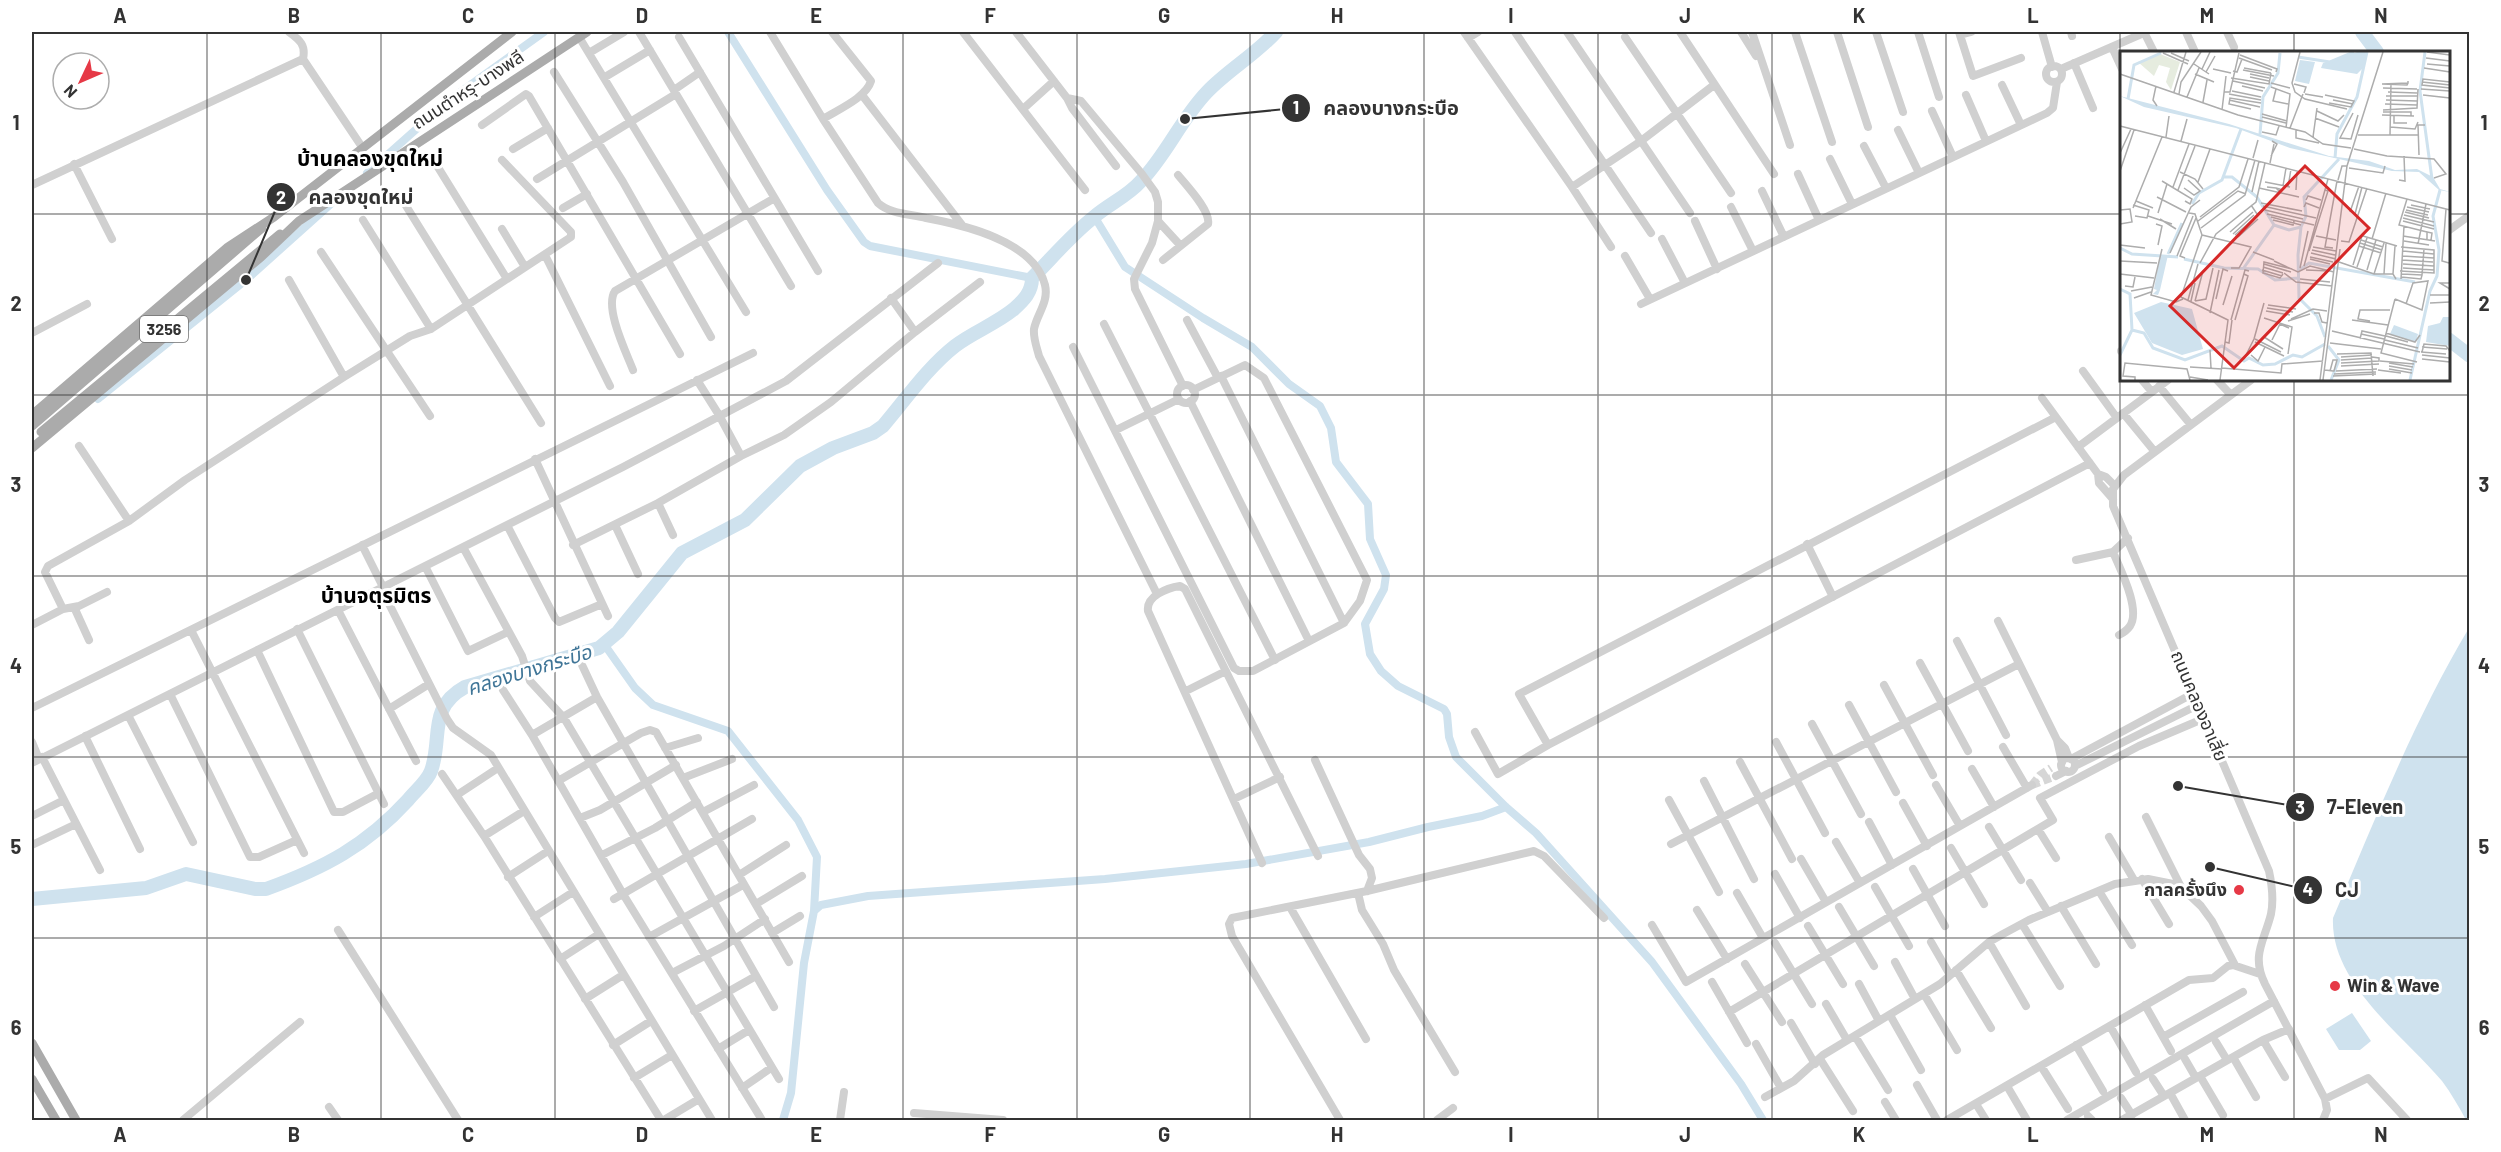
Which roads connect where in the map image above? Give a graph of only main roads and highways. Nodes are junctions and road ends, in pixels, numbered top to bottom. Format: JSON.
{"nodes":[{"id":1,"x":512,"y":32,"type":"edge"},
{"id":2,"x":583,"y":34,"type":"edge"},
{"id":3,"x":299,"y":221,"type":"junction"},
{"id":4,"x":231,"y":250,"type":"junction"},
{"id":5,"x":32,"y":415,"type":"edge"},
{"id":6,"x":32,"y":426,"type":"edge"},
{"id":7,"x":32,"y":441,"type":"edge"},
{"id":8,"x":32,"y":448,"type":"edge"},
{"id":9,"x":32,"y":1043,"type":"edge"},
{"id":10,"x":51,"y":1077,"type":"junction"},
{"id":11,"x":34,"y":1083,"type":"edge"},
{"id":12,"x":56,"y":1120,"type":"edge"},
{"id":13,"x":76,"y":1120,"type":"edge"}],
"edges":[{"from":1,"to":4,"type":"main road","name":"ถนนตำหรุ-บางพลี","number":"3256"},
{"from":2,"to":3,"type":"main road","name":"ถนนตำหรุ-บางพลี","number":"3256"},
{"from":3,"to":7,"type":"main road","number":"3256"},
{"from":3,"to":8,"type":"main road","name":"ถนนตำหรุ-บางพลี","number":"3256"},
{"from":4,"to":5,"type":"main road","number":"3256"},
{"from":4,"to":6,"type":"main road","number":"3256"},
{"from":9,"to":10,"type":"main road"},
{"from":10,"to":11,"type":"main road"},
{"from":10,"to":13,"type":"main road"},
{"from":11,"to":12,"type":"main road"}]}
